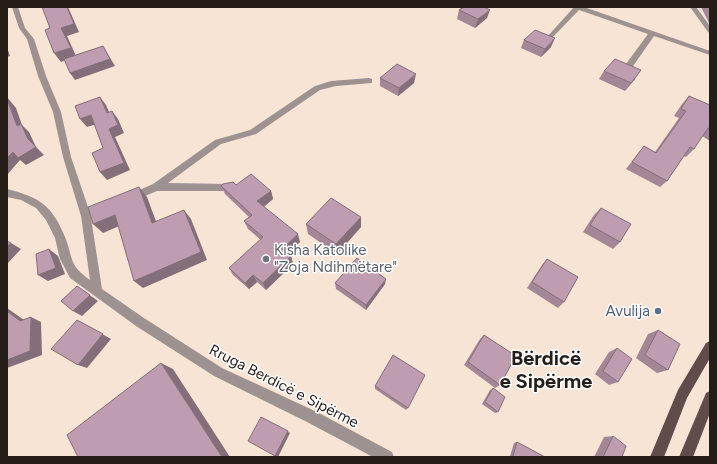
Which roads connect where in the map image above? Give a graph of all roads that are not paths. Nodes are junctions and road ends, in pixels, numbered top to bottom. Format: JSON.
{"nodes":[{"id":1,"x":15,"y":7,"type":"edge"},
{"id":2,"x":578,"y":7,"type":"edge"},
{"id":3,"x":693,"y":7,"type":"edge"},
{"id":4,"x":710,"y":31,"type":"edge"},
{"id":5,"x":652,"y":33,"type":"junction"},
{"id":6,"x":549,"y":38,"type":"edge"},
{"id":7,"x":710,"y":53,"type":"edge"},
{"id":8,"x":626,"y":70,"type":"edge"},
{"id":9,"x":369,"y":81,"type":"dead end"},
{"id":10,"x":156,"y":187,"type":"junction"},
{"id":11,"x":232,"y":188,"type":"edge"},
{"id":12,"x":7,"y":193,"type":"edge"},
{"id":13,"x":121,"y":202,"type":"edge"},
{"id":14,"x":107,"y":207,"type":"edge"},
{"id":15,"x":86,"y":216,"type":"junction"},
{"id":16,"x":97,"y":290,"type":"junction"},
{"id":17,"x":710,"y":347,"type":"edge"},
{"id":18,"x":710,"y":397,"type":"edge"},
{"id":19,"x":387,"y":457,"type":"edge"},
{"id":20,"x":657,"y":457,"type":"edge"},
{"id":21,"x":686,"y":457,"type":"edge"}],
"edges":[{"from":1,"to":15,"type":"street"},
{"from":2,"to":5,"type":"street"},
{"from":2,"to":6,"type":"street"},
{"from":3,"to":4,"type":"street"},
{"from":5,"to":7,"type":"street"},
{"from":5,"to":8,"type":"street"},
{"from":9,"to":10,"type":"street"},
{"from":10,"to":11,"type":"street"},
{"from":10,"to":13,"type":"street"},
{"from":12,"to":16,"type":"street","name":"Rruga Berdicë e Sipërme"},
{"from":14,"to":15,"type":"street"},
{"from":15,"to":16,"type":"street"},
{"from":16,"to":19,"type":"street","name":"Rruga Berdicë e Sipërme"},
{"from":17,"to":20,"type":"main road"},
{"from":18,"to":21,"type":"main road"}]}
